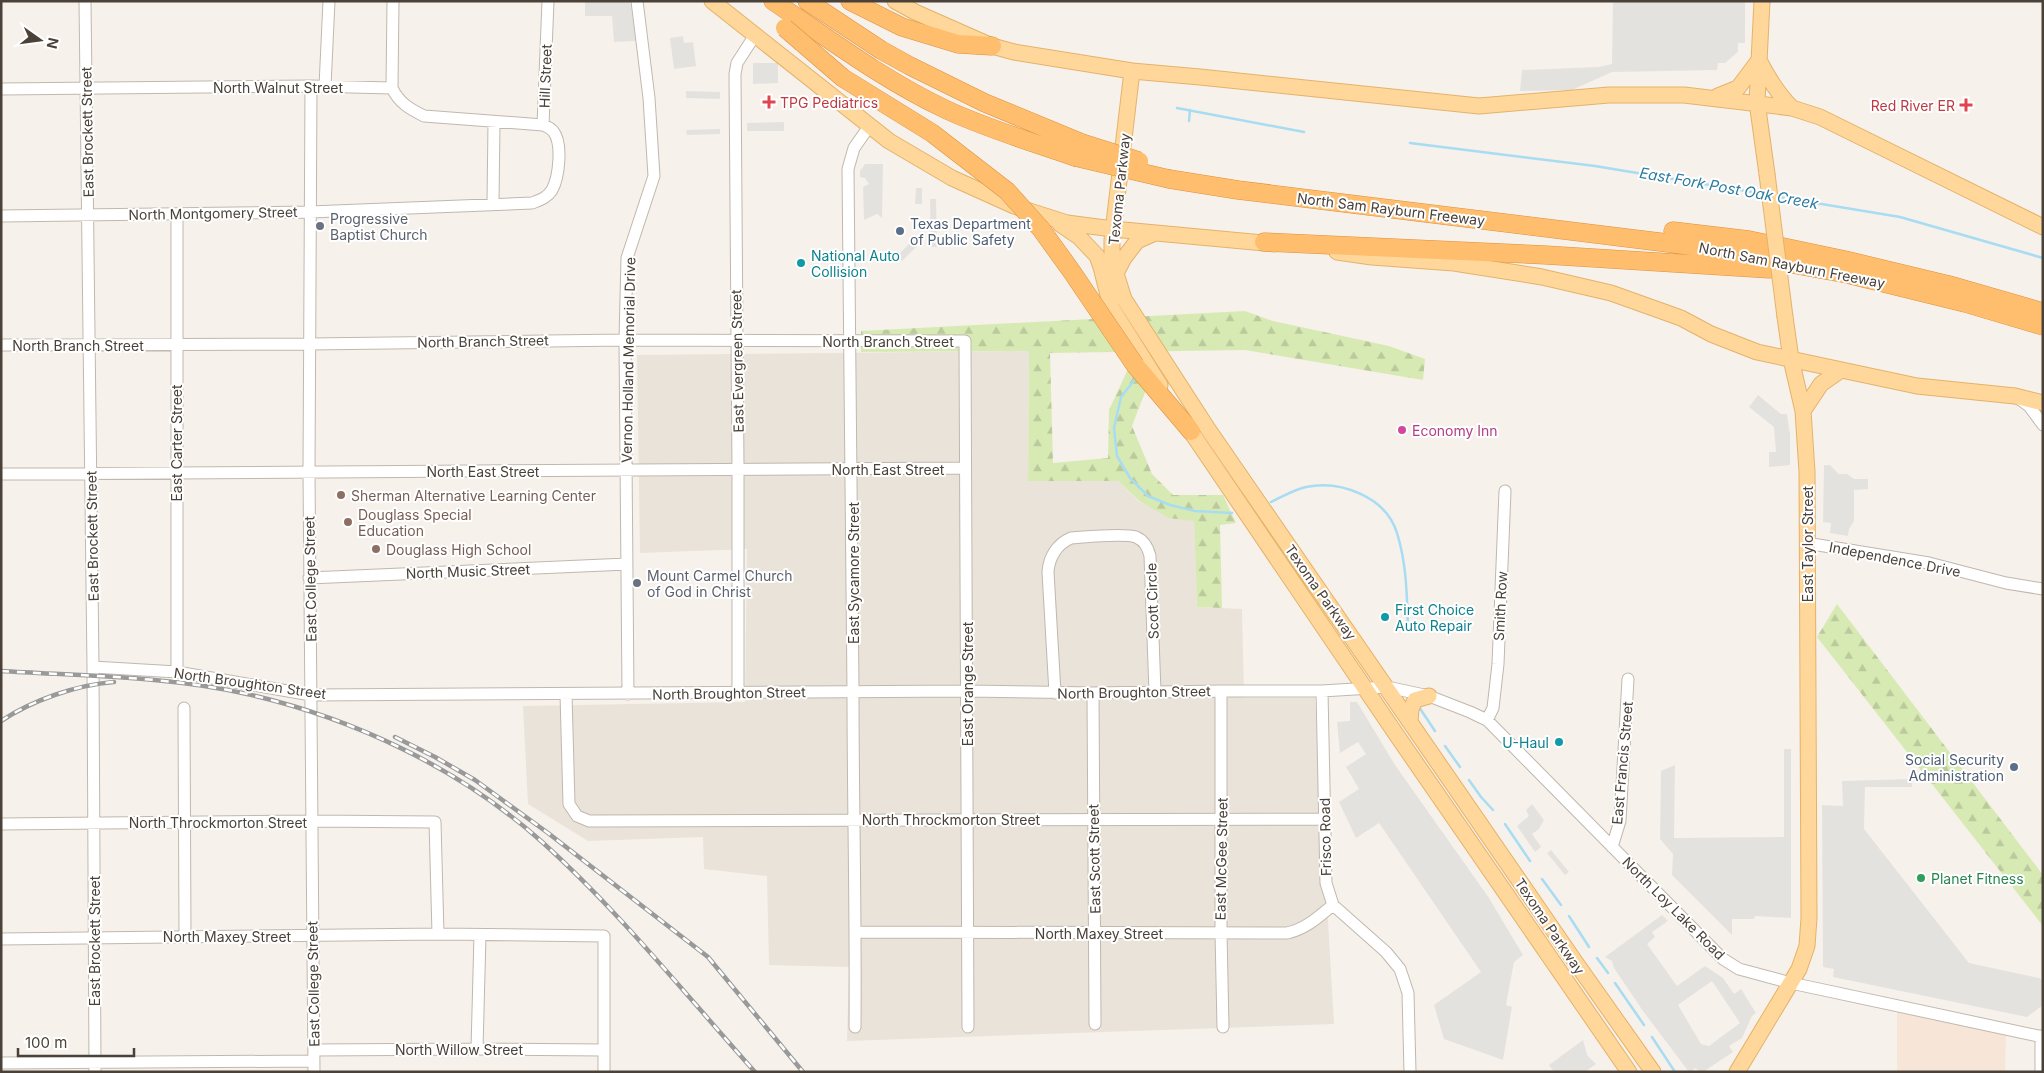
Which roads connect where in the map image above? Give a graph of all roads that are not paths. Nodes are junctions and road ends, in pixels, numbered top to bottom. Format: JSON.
{"nodes":[{"id":1,"x":85,"y":1,"type":"edge"},
{"id":2,"x":329,"y":1,"type":"edge"},
{"id":3,"x":393,"y":1,"type":"edge"},
{"id":4,"x":548,"y":1,"type":"edge"},
{"id":5,"x":637,"y":1,"type":"edge"},
{"id":6,"x":712,"y":1,"type":"edge"},
{"id":7,"x":771,"y":1,"type":"edge"},
{"id":8,"x":807,"y":1,"type":"edge"},
{"id":9,"x":850,"y":1,"type":"edge"},
{"id":10,"x":896,"y":1,"type":"edge"},
{"id":11,"x":1762,"y":1,"type":"edge"},
{"id":12,"x":755,"y":35,"type":"junction"},
{"id":13,"x":992,"y":46,"type":"junction"},
{"id":14,"x":1759,"y":60,"type":"junction"},
{"id":15,"x":1132,"y":72,"type":"junction"},
{"id":16,"x":311,"y":86,"type":"junction"},
{"id":17,"x":325,"y":86,"type":"junction"},
{"id":18,"x":392,"y":88,"type":"junction"},
{"id":19,"x":87,"y":89,"type":"junction"},
{"id":20,"x":1,"y":90,"type":"edge"},
{"id":21,"x":1714,"y":97,"type":"junction"},
{"id":22,"x":1757,"y":102,"type":"junction"},
{"id":23,"x":1792,"y":108,"type":"junction"},
{"id":24,"x":494,"y":122,"type":"junction"},
{"id":25,"x":543,"y":124,"type":"junction"},
{"id":26,"x":870,"y":125,"type":"junction"},
{"id":27,"x":1079,"y":150,"type":"junction"},
{"id":28,"x":1170,"y":174,"type":"junction"},
{"id":29,"x":543,"y":199,"type":"joint"},
{"id":30,"x":493,"y":203,"type":"junction"},
{"id":31,"x":310,"y":212,"type":"junction"},
{"id":32,"x":88,"y":215,"type":"junction"},
{"id":33,"x":177,"y":215,"type":"junction"},
{"id":34,"x":1,"y":216,"type":"edge"},
{"id":35,"x":1052,"y":218,"type":"junction"},
{"id":36,"x":2043,"y":226,"type":"edge"},
{"id":37,"x":1113,"y":230,"type":"junction"},
{"id":38,"x":1155,"y":233,"type":"junction"},
{"id":39,"x":1264,"y":242,"type":"junction"},
{"id":40,"x":1847,"y":274,"type":"junction"},
{"id":41,"x":1115,"y":275,"type":"junction"},
{"id":42,"x":2043,"y":312,"type":"edge"},
{"id":43,"x":2043,"y":326,"type":"edge"},
{"id":44,"x":625,"y":340,"type":"junction"},
{"id":45,"x":737,"y":340,"type":"junction"},
{"id":46,"x":851,"y":340,"type":"junction"},
{"id":47,"x":965,"y":341,"type":"joint"},
{"id":48,"x":177,"y":344,"type":"junction"},
{"id":49,"x":310,"y":344,"type":"junction"},
{"id":50,"x":1,"y":345,"type":"edge"},
{"id":51,"x":89,"y":346,"type":"junction"},
{"id":52,"x":1791,"y":359,"type":"junction"},
{"id":53,"x":1841,"y":370,"type":"junction"},
{"id":54,"x":2015,"y":396,"type":"junction"},
{"id":55,"x":2043,"y":403,"type":"edge"},
{"id":56,"x":1803,"y":411,"type":"junction"},
{"id":57,"x":2043,"y":425,"type":"edge"},
{"id":58,"x":1191,"y":431,"type":"junction"},
{"id":59,"x":738,"y":468,"type":"junction"},
{"id":60,"x":965,"y":468,"type":"junction"},
{"id":61,"x":853,"y":469,"type":"junction"},
{"id":62,"x":627,"y":470,"type":"junction"},
{"id":63,"x":176,"y":472,"type":"junction"},
{"id":64,"x":309,"y":472,"type":"junction"},
{"id":65,"x":91,"y":473,"type":"junction"},
{"id":66,"x":1,"y":474,"type":"edge"},
{"id":67,"x":1241,"y":476,"type":"junction"},
{"id":68,"x":1224,"y":479,"type":"junction"},
{"id":69,"x":1505,"y":491,"type":"dead end"},
{"id":70,"x":1806,"y":543,"type":"junction"},
{"id":71,"x":628,"y":564,"type":"junction"},
{"id":72,"x":309,"y":578,"type":"junction"},
{"id":73,"x":2043,"y":589,"type":"edge"},
{"id":74,"x":93,"y":667,"type":"junction"},
{"id":75,"x":177,"y":672,"type":"junction"},
{"id":76,"x":1628,"y":679,"type":"dead end"},
{"id":77,"x":1387,"y":687,"type":"junction"},
{"id":78,"x":1221,"y":690,"type":"junction"},
{"id":79,"x":1366,"y":690,"type":"junction"},
{"id":80,"x":967,"y":691,"type":"junction"},
{"id":81,"x":1322,"y":691,"type":"junction"},
{"id":82,"x":853,"y":692,"type":"junction"},
{"id":83,"x":1155,"y":692,"type":"junction"},
{"id":84,"x":738,"y":693,"type":"junction"},
{"id":85,"x":1055,"y":693,"type":"junction"},
{"id":86,"x":1093,"y":693,"type":"junction"},
{"id":87,"x":566,"y":694,"type":"junction"},
{"id":88,"x":628,"y":694,"type":"junction"},
{"id":89,"x":311,"y":695,"type":"junction"},
{"id":90,"x":1430,"y":696,"type":"junction"},
{"id":91,"x":184,"y":708,"type":"dead end"},
{"id":92,"x":1410,"y":720,"type":"junction"},
{"id":93,"x":1487,"y":720,"type":"junction"},
{"id":94,"x":855,"y":819,"type":"junction"},
{"id":95,"x":968,"y":819,"type":"junction"},
{"id":96,"x":1222,"y":819,"type":"junction"},
{"id":97,"x":1325,"y":819,"type":"junction"},
{"id":98,"x":1093,"y":820,"type":"junction"},
{"id":99,"x":312,"y":821,"type":"junction"},
{"id":100,"x":94,"y":822,"type":"junction"},
{"id":101,"x":185,"y":823,"type":"junction"},
{"id":102,"x":1,"y":824,"type":"edge"},
{"id":103,"x":1612,"y":847,"type":"junction"},
{"id":104,"x":1333,"y":905,"type":"junction"},
{"id":105,"x":856,"y":932,"type":"junction"},
{"id":106,"x":1221,"y":932,"type":"junction"},
{"id":107,"x":967,"y":933,"type":"junction"},
{"id":108,"x":1095,"y":933,"type":"junction"},
{"id":109,"x":438,"y":934,"type":"junction"},
{"id":110,"x":480,"y":935,"type":"junction"},
{"id":111,"x":185,"y":936,"type":"junction"},
{"id":112,"x":313,"y":936,"type":"junction"},
{"id":113,"x":94,"y":938,"type":"junction"},
{"id":114,"x":1,"y":939,"type":"edge"},
{"id":115,"x":1791,"y":983,"type":"junction"},
{"id":116,"x":1095,"y":1024,"type":"dead end"},
{"id":117,"x":855,"y":1027,"type":"dead end"},
{"id":118,"x":968,"y":1027,"type":"dead end"},
{"id":119,"x":1223,"y":1027,"type":"dead end"},
{"id":120,"x":2042,"y":1037,"type":"edge"},
{"id":121,"x":477,"y":1049,"type":"junction"},
{"id":122,"x":604,"y":1050,"type":"junction"},
{"id":123,"x":314,"y":1061,"type":"edge"},
{"id":124,"x":1,"y":1063,"type":"edge"},
{"id":125,"x":95,"y":1068,"type":"edge"},
{"id":126,"x":604,"y":1072,"type":"edge"},
{"id":127,"x":1410,"y":1072,"type":"edge"},
{"id":128,"x":1629,"y":1072,"type":"edge"},
{"id":129,"x":1653,"y":1072,"type":"edge"},
{"id":130,"x":1737,"y":1072,"type":"edge"},
{"id":131,"x":2040,"y":1072,"type":"edge"}],
"edges":[{"from":1,"to":19,"type":"street","name":"East Brockett Street"},
{"from":2,"to":17,"type":"street"},
{"from":3,"to":18,"type":"street"},
{"from":4,"to":25,"type":"street","name":"Hill Street"},
{"from":5,"to":44,"type":"street","name":"Vernon Holland Memorial Drive"},
{"from":6,"to":12,"type":"main road"},
{"from":7,"to":27,"type":"highway","name":"North Sam Rayburn Freeway"},
{"from":7,"to":58,"type":"highway","bridge":true},
{"from":8,"to":27,"type":"highway","name":"North Sam Rayburn Freeway"},
{"from":9,"to":13,"type":"highway"},
{"from":10,"to":13,"type":"main road"},
{"from":11,"to":14,"type":"main road","name":"East Taylor Street"},
{"from":12,"to":26,"type":"main road"},
{"from":12,"to":45,"type":"street","name":"East Evergreen Street"},
{"from":13,"to":15,"type":"main road"},
{"from":14,"to":21,"type":"main road"},
{"from":14,"to":22,"type":"main road","name":"East Taylor Street"},
{"from":14,"to":23,"type":"main road"},
{"from":15,"to":21,"type":"main road"},
{"from":15,"to":37,"type":"main road","name":"Texoma Parkway"},
{"from":16,"to":17,"type":"street","name":"North Walnut Street"},
{"from":16,"to":19,"type":"street","name":"North Walnut Street"},
{"from":16,"to":31,"type":"street","name":"East College Street"},
{"from":17,"to":18,"type":"street","name":"North Walnut Street"},
{"from":18,"to":24,"type":"street"},
{"from":19,"to":20,"type":"street","name":"North Walnut Street"},
{"from":19,"to":32,"type":"street","name":"East Brockett Street"},
{"from":21,"to":22,"type":"main road"},
{"from":22,"to":23,"type":"main road"},
{"from":22,"to":52,"type":"main road","name":"East Taylor Street","bridge":true},
{"from":23,"to":36,"type":"main road"},
{"from":24,"to":25,"type":"street"},
{"from":24,"to":30,"type":"street"},
{"from":25,"to":29,"type":"street","name":"Hill Street"},
{"from":26,"to":35,"type":"main road"},
{"from":26,"to":46,"type":"street","name":"East Sycamore Street"},
{"from":27,"to":28,"type":"highway","name":"North Sam Rayburn Freeway","bridge":true},
{"from":28,"to":40,"type":"highway","name":"North Sam Rayburn Freeway"},
{"from":28,"to":42,"type":"highway","name":"North Sam Rayburn Freeway"},
{"from":29,"to":30,"type":"street","name":"North Montgomery Street"},
{"from":30,"to":31,"type":"street","name":"North Montgomery Street"},
{"from":31,"to":33,"type":"street","name":"North Montgomery Street"},
{"from":31,"to":49,"type":"street","name":"East College Street"},
{"from":32,"to":33,"type":"street","name":"North Montgomery Street"},
{"from":32,"to":34,"type":"street","name":"North Montgomery Street"},
{"from":32,"to":51,"type":"street","name":"East Brockett Street"},
{"from":33,"to":48,"type":"street","name":"East Carter Street"},
{"from":35,"to":37,"type":"main road"},
{"from":35,"to":58,"type":"main road","name":"Texoma Parkway"},
{"from":37,"to":38,"type":"main road"},
{"from":37,"to":41,"type":"main road","name":"Texoma Parkway"},
{"from":38,"to":39,"type":"main road"},
{"from":38,"to":41,"type":"main road"},
{"from":39,"to":40,"type":"highway"},
{"from":39,"to":52,"type":"main road"},
{"from":40,"to":43,"type":"highway","name":"North Sam Rayburn Freeway"},
{"from":41,"to":67,"type":"main road","name":"Texoma Parkway"},
{"from":44,"to":45,"type":"street","name":"North Branch Street"},
{"from":44,"to":49,"type":"street","name":"North Branch Street"},
{"from":44,"to":62,"type":"street","name":"Vernon Holland Memorial Drive"},
{"from":45,"to":46,"type":"street","name":"North Branch Street"},
{"from":45,"to":59,"type":"street","name":"East Evergreen Street"},
{"from":46,"to":47,"type":"street","name":"North Branch Street"},
{"from":46,"to":61,"type":"street","name":"East Sycamore Street"},
{"from":47,"to":60,"type":"street","name":"East Orange Street"},
{"from":48,"to":49,"type":"street","name":"North Branch Street"},
{"from":48,"to":51,"type":"street","name":"North Branch Street"},
{"from":48,"to":63,"type":"street","name":"East Carter Street"},
{"from":49,"to":64,"type":"street","name":"East College Street"},
{"from":50,"to":51,"type":"street","name":"North Branch Street"},
{"from":51,"to":65,"type":"street","name":"East Brockett Street"},
{"from":52,"to":53,"type":"main road"},
{"from":52,"to":56,"type":"main road","name":"East Taylor Street"},
{"from":53,"to":54,"type":"main road"},
{"from":53,"to":56,"type":"main road"},
{"from":54,"to":55,"type":"main road"},
{"from":54,"to":57,"type":"street"},
{"from":56,"to":70,"type":"main road","name":"East Taylor Street"},
{"from":58,"to":68,"type":"main road","name":"Texoma Parkway"},
{"from":59,"to":61,"type":"street","name":"North East Street"},
{"from":59,"to":62,"type":"street","name":"North East Street"},
{"from":59,"to":84,"type":"street","name":"East Evergreen Street"},
{"from":60,"to":61,"type":"street","name":"North East Street"},
{"from":60,"to":80,"type":"street","name":"East Orange Street"},
{"from":61,"to":82,"type":"street","name":"East Sycamore Street"},
{"from":62,"to":64,"type":"street","name":"North East Street"},
{"from":62,"to":71,"type":"street","name":"Vernon Holland Memorial Drive"},
{"from":63,"to":64,"type":"street","name":"North East Street"},
{"from":63,"to":65,"type":"street","name":"North East Street"},
{"from":63,"to":75,"type":"street","name":"East Carter Street"},
{"from":64,"to":72,"type":"street","name":"East College Street"},
{"from":65,"to":66,"type":"street","name":"North East Street"},
{"from":65,"to":74,"type":"street","name":"East Brockett Street"},
{"from":67,"to":68,"type":"main road"},
{"from":67,"to":77,"type":"main road","name":"Texoma Parkway"},
{"from":68,"to":79,"type":"main road","name":"Texoma Parkway"},
{"from":69,"to":93,"type":"street","name":"Smith Row"},
{"from":70,"to":73,"type":"street","name":"Independence Drive"},
{"from":70,"to":115,"type":"main road","name":"East Taylor Street"},
{"from":71,"to":72,"type":"street","name":"North Music Street"},
{"from":71,"to":88,"type":"street","name":"Vernon Holland Memorial Drive"},
{"from":72,"to":89,"type":"street","name":"East College Street"},
{"from":74,"to":75,"type":"street","name":"North Broughton Street"},
{"from":74,"to":100,"type":"street","name":"East Brockett Street"},
{"from":75,"to":89,"type":"street","name":"North Broughton Street"},
{"from":76,"to":103,"type":"street","name":"East Francis Street"},
{"from":77,"to":79,"type":"street","name":"North Broughton Street"},
{"from":77,"to":90,"type":"street","name":"North Loy Lake Road"},
{"from":77,"to":92,"type":"main road","name":"Texoma Parkway"},
{"from":78,"to":81,"type":"street","name":"North Broughton Street"},
{"from":78,"to":83,"type":"street","name":"North Broughton Street"},
{"from":78,"to":96,"type":"street","name":"East McGee Street"},
{"from":79,"to":81,"type":"street","name":"North Broughton Street"},
{"from":79,"to":128,"type":"main road","name":"Texoma Parkway"},
{"from":80,"to":82,"type":"street","name":"North Broughton Street"},
{"from":80,"to":85,"type":"street","name":"North Broughton Street"},
{"from":80,"to":95,"type":"street","name":"East Orange Street"},
{"from":81,"to":97,"type":"street","name":"Frisco Road"},
{"from":82,"to":84,"type":"street","name":"North Broughton Street"},
{"from":82,"to":94,"type":"street","name":"East Sycamore Street"},
{"from":83,"to":85,"type":"street","name":"Scott Circle"},
{"from":83,"to":86,"type":"street","name":"North Broughton Street"},
{"from":84,"to":88,"type":"street","name":"North Broughton Street"},
{"from":85,"to":86,"type":"street","name":"North Broughton Street"},
{"from":86,"to":98,"type":"street","name":"East Scott Street"},
{"from":87,"to":88,"type":"street","name":"North Broughton Street"},
{"from":87,"to":89,"type":"street","name":"North Broughton Street"},
{"from":87,"to":94,"type":"street","name":"North Throckmorton Street"},
{"from":89,"to":99,"type":"street","name":"East College Street"},
{"from":90,"to":92,"type":"main road"},
{"from":90,"to":93,"type":"street","name":"North Loy Lake Road"},
{"from":91,"to":101,"type":"street"},
{"from":92,"to":129,"type":"main road","name":"Texoma Parkway"},
{"from":93,"to":103,"type":"street","name":"North Loy Lake Road"},
{"from":94,"to":95,"type":"street","name":"North Throckmorton Street"},
{"from":94,"to":105,"type":"street","name":"East Sycamore Street"},
{"from":95,"to":98,"type":"street","name":"North Throckmorton Street"},
{"from":95,"to":107,"type":"street","name":"East Orange Street"},
{"from":96,"to":97,"type":"street","name":"North Throckmorton Street"},
{"from":96,"to":98,"type":"street","name":"North Throckmorton Street"},
{"from":96,"to":106,"type":"street","name":"East McGee Street"},
{"from":97,"to":104,"type":"street","name":"Frisco Road"},
{"from":98,"to":108,"type":"street","name":"East Scott Street"},
{"from":99,"to":101,"type":"street","name":"North Throckmorton Street"},
{"from":99,"to":109,"type":"street","name":"North Throckmorton Street"},
{"from":99,"to":112,"type":"street","name":"East College Street"},
{"from":100,"to":101,"type":"street","name":"North Throckmorton Street"},
{"from":100,"to":102,"type":"street","name":"North Throckmorton Street"},
{"from":100,"to":113,"type":"street","name":"East Brockett Street"},
{"from":101,"to":111,"type":"street"},
{"from":103,"to":115,"type":"street","name":"North Loy Lake Road"},
{"from":104,"to":106,"type":"street","name":"North Maxey Street"},
{"from":104,"to":127,"type":"street"},
{"from":105,"to":107,"type":"street","name":"North Maxey Street"},
{"from":105,"to":117,"type":"street","name":"East Sycamore Street"},
{"from":106,"to":108,"type":"street","name":"North Maxey Street"},
{"from":106,"to":119,"type":"street","name":"East McGee Street"},
{"from":107,"to":108,"type":"street","name":"North Maxey Street"},
{"from":107,"to":118,"type":"street","name":"East Orange Street"},
{"from":108,"to":116,"type":"street","name":"East Scott Street"},
{"from":109,"to":110,"type":"street","name":"North Maxey Street"},
{"from":109,"to":112,"type":"street","name":"North Maxey Street"},
{"from":110,"to":121,"type":"street"},
{"from":110,"to":122,"type":"street","name":"North Maxey Street"},
{"from":111,"to":112,"type":"street","name":"North Maxey Street"},
{"from":111,"to":113,"type":"street","name":"North Maxey Street"},
{"from":112,"to":123,"type":"street","name":"East College Street"},
{"from":113,"to":114,"type":"street","name":"North Maxey Street"},
{"from":113,"to":125,"type":"street","name":"East Brockett Street"},
{"from":115,"to":120,"type":"street","name":"North Loy Lake Road"},
{"from":115,"to":130,"type":"main road","name":"East Taylor Street"},
{"from":120,"to":131,"type":"street"},
{"from":121,"to":122,"type":"street","name":"North Willow Street"},
{"from":121,"to":123,"type":"street","name":"North Willow Street"},
{"from":122,"to":126,"type":"street"},
{"from":123,"to":125,"type":"street","name":"North Willow Street"},
{"from":124,"to":125,"type":"street","name":"North Willow Street"}]}
